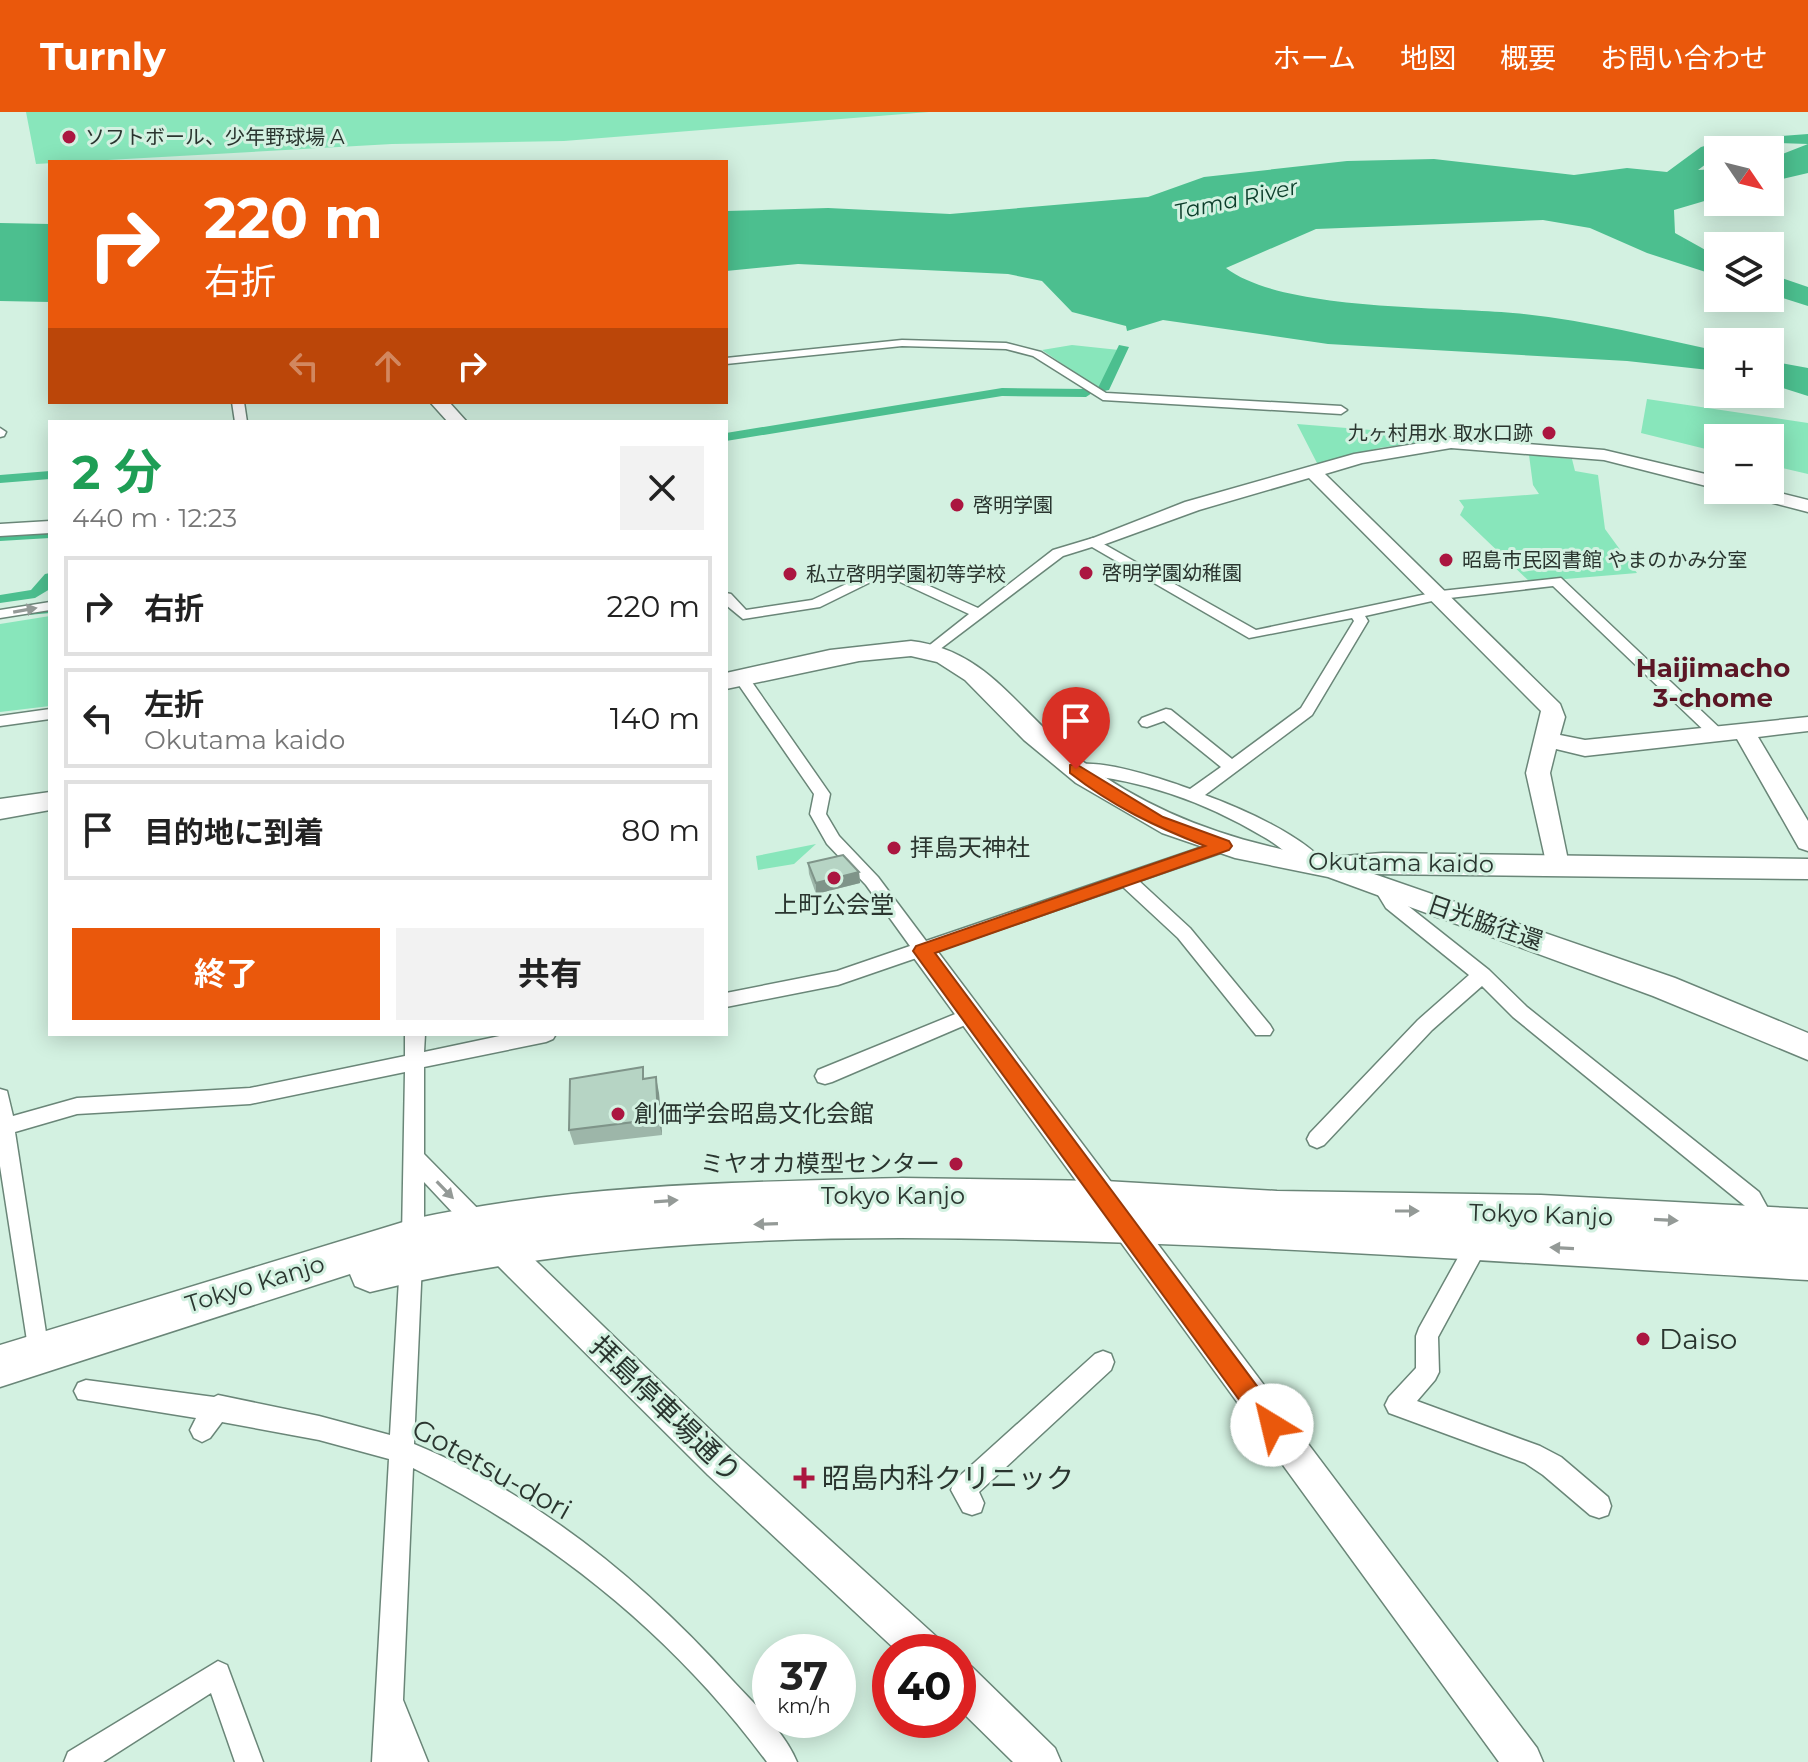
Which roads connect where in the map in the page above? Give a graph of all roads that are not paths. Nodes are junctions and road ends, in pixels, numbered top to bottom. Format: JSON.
{"nodes":[{"id":1,"x":728,"y":361,"type":"edge"},
{"id":2,"x":441,"y":404,"type":"edge"},
{"id":3,"x":1341,"y":410,"type":"dead end"},
{"id":4,"x":456,"y":420,"type":"edge"},
{"id":5,"x":1314,"y":473,"type":"junction"},
{"id":6,"x":1704,"y":480,"type":"edge"},
{"id":7,"x":1784,"y":500,"type":"edge"},
{"id":8,"x":1808,"y":506,"type":"edge"},
{"id":9,"x":48,"y":527,"type":"edge"},
{"id":10,"x":0,"y":530,"type":"edge"},
{"id":11,"x":1093,"y":542,"type":"junction"},
{"id":12,"x":1441,"y":595,"type":"junction"},
{"id":13,"x":728,"y":599,"type":"edge"},
{"id":14,"x":48,"y":606,"type":"edge"},
{"id":15,"x":978,"y":613,"type":"junction"},
{"id":16,"x":1356,"y":613,"type":"junction"},
{"id":17,"x":0,"y":614,"type":"edge"},
{"id":18,"x":931,"y":651,"type":"junction"},
{"id":19,"x":734,"y":680,"type":"edge"},
{"id":20,"x":48,"y":714,"type":"edge"},
{"id":21,"x":0,"y":721,"type":"edge"},
{"id":22,"x":1147,"y":722,"type":"dead end"},
{"id":23,"x":1808,"y":724,"type":"edge"},
{"id":24,"x":1744,"y":732,"type":"junction"},
{"id":25,"x":1719,"y":735,"type":"junction"},
{"id":26,"x":1549,"y":740,"type":"junction"},
{"id":27,"x":1232,"y":767,"type":"junction"},
{"id":28,"x":1076,"y":769,"type":"junction"},
{"id":29,"x":1191,"y":797,"type":"junction"},
{"id":30,"x":48,"y":801,"type":"edge"},
{"id":31,"x":0,"y":809,"type":"edge"},
{"id":32,"x":1808,"y":842,"type":"edge"},
{"id":33,"x":1223,"y":846,"type":"junction"},
{"id":34,"x":1557,"y":865,"type":"junction"},
{"id":35,"x":1319,"y":867,"type":"junction"},
{"id":36,"x":1808,"y":869,"type":"edge"},
{"id":37,"x":1126,"y":879,"type":"junction"},
{"id":38,"x":1381,"y":885,"type":"junction"},
{"id":39,"x":923,"y":951,"type":"junction"},
{"id":40,"x":1482,"y":975,"type":"junction"},
{"id":41,"x":728,"y":1000,"type":"edge"},
{"id":42,"x":970,"y":1015,"type":"junction"},
{"id":43,"x":1263,"y":1030,"type":"dead end"},
{"id":44,"x":415,"y":1036,"type":"edge"},
{"id":45,"x":536,"y":1036,"type":"edge"},
{"id":46,"x":1808,"y":1047,"type":"edge"},
{"id":47,"x":417,"y":1060,"type":"junction"},
{"id":48,"x":825,"y":1076,"type":"dead end"},
{"id":49,"x":0,"y":1097,"type":"edge"},
{"id":50,"x":2,"y":1128,"type":"edge"},
{"id":51,"x":1317,"y":1139,"type":"dead end"},
{"id":52,"x":414,"y":1157,"type":"junction"},
{"id":53,"x":1115,"y":1211,"type":"junction"},
{"id":54,"x":1766,"y":1225,"type":"junction"},
{"id":55,"x":1808,"y":1227,"type":"edge"},
{"id":56,"x":488,"y":1234,"type":"junction"},
{"id":57,"x":1478,"y":1243,"type":"junction"},
{"id":58,"x":412,"y":1250,"type":"junction"},
{"id":59,"x":1808,"y":1261,"type":"edge"},
{"id":60,"x":38,"y":1352,"type":"junction"},
{"id":61,"x":1103,"y":1362,"type":"dead end"},
{"id":62,"x":0,"y":1366,"type":"edge"},
{"id":63,"x":0,"y":1388,"type":"edge"},
{"id":64,"x":86,"y":1391,"type":"dead end"},
{"id":65,"x":218,"y":1407,"type":"junction"},
{"id":66,"x":202,"y":1430,"type":"dead end"},
{"id":67,"x":399,"y":1449,"type":"junction"},
{"id":68,"x":972,"y":1503,"type":"dead end"},
{"id":69,"x":1599,"y":1506,"type":"dead end"},
{"id":70,"x":906,"y":1634,"type":"edge"},
{"id":71,"x":976,"y":1699,"type":"edge"},
{"id":72,"x":391,"y":1704,"type":"junction"},
{"id":73,"x":78,"y":1762,"type":"edge"},
{"id":74,"x":249,"y":1762,"type":"edge"},
{"id":75,"x":386,"y":1762,"type":"edge"},
{"id":76,"x":414,"y":1762,"type":"edge"},
{"id":77,"x":783,"y":1762,"type":"edge"},
{"id":78,"x":1041,"y":1762,"type":"edge"},
{"id":79,"x":1523,"y":1762,"type":"edge"}],
"edges":[{"from":1,"to":3,"type":"street"},
{"from":2,"to":4,"type":"street"},
{"from":5,"to":6,"type":"street"},
{"from":5,"to":11,"type":"street"},
{"from":5,"to":12,"type":"street"},
{"from":7,"to":8,"type":"street"},
{"from":9,"to":10,"type":"street"},
{"from":11,"to":15,"type":"street"},
{"from":11,"to":16,"type":"street"},
{"from":12,"to":16,"type":"street"},
{"from":12,"to":25,"type":"street"},
{"from":12,"to":26,"type":"street"},
{"from":13,"to":15,"type":"street"},
{"from":17,"to":14,"type":"street","one_way":true},
{"from":15,"to":18,"type":"street"},
{"from":16,"to":27,"type":"street"},
{"from":18,"to":19,"type":"main road","name":"Okutama kaido"},
{"from":18,"to":28,"type":"main road","name":"Okutama kaido"},
{"from":19,"to":39,"type":"street"},
{"from":20,"to":21,"type":"street"},
{"from":22,"to":27,"type":"street"},
{"from":23,"to":24,"type":"street"},
{"from":24,"to":25,"type":"street"},
{"from":24,"to":32,"type":"street"},
{"from":25,"to":26,"type":"street"},
{"from":26,"to":34,"type":"street"},
{"from":27,"to":29,"type":"street"},
{"from":28,"to":29,"type":"street","name":"日光脇往還"},
{"from":28,"to":33,"type":"main road","name":"Okutama kaido"},
{"from":29,"to":35,"type":"street","name":"日光脇往還"},
{"from":30,"to":31,"type":"main road"},
{"from":33,"to":35,"type":"main road","name":"Okutama kaido"},
{"from":33,"to":37,"type":"street"},
{"from":34,"to":35,"type":"main road","name":"Okutama kaido"},
{"from":34,"to":36,"type":"main road","name":"Okutama kaido"},
{"from":35,"to":38,"type":"main road","name":"日光脇往還"},
{"from":37,"to":39,"type":"street"},
{"from":37,"to":43,"type":"street"},
{"from":38,"to":40,"type":"street"},
{"from":38,"to":46,"type":"main road","name":"日光脇往還"},
{"from":39,"to":41,"type":"street"},
{"from":39,"to":42,"type":"street"},
{"from":40,"to":51,"type":"street"},
{"from":40,"to":54,"type":"street"},
{"from":42,"to":48,"type":"street"},
{"from":42,"to":53,"type":"street"},
{"from":44,"to":47,"type":"street"},
{"from":45,"to":47,"type":"street"},
{"from":47,"to":50,"type":"street"},
{"from":47,"to":52,"type":"street"},
{"from":49,"to":50,"type":"street"},
{"from":50,"to":60,"type":"street"},
{"from":52,"to":56,"type":"street","name":"拝島停車場通り","one_way":true},
{"from":52,"to":58,"type":"street"},
{"from":53,"to":54,"type":"highway","name":"Tokyo Kanjo","one_way":true},
{"from":53,"to":56,"type":"highway","name":"Tokyo Kanjo"},
{"from":53,"to":57,"type":"highway","name":"Tokyo Kanjo"},
{"from":53,"to":79,"type":"street"},
{"from":54,"to":55,"type":"highway","name":"Tokyo Kanjo"},
{"from":56,"to":58,"type":"highway","name":"Tokyo Kanjo"},
{"from":56,"to":70,"type":"street","name":"拝島停車場通り"},
{"from":59,"to":57,"type":"highway","name":"Tokyo Kanjo","one_way":true},
{"from":57,"to":69,"type":"street"},
{"from":58,"to":60,"type":"highway","name":"Tokyo Kanjo"},
{"from":58,"to":63,"type":"highway","name":"Tokyo Kanjo"},
{"from":58,"to":67,"type":"street"},
{"from":60,"to":62,"type":"highway","name":"Tokyo Kanjo"},
{"from":61,"to":68,"type":"street"},
{"from":64,"to":65,"type":"street","name":"Gotetsu-dori"},
{"from":65,"to":66,"type":"street"},
{"from":65,"to":67,"type":"street","name":"Gotetsu-dori"},
{"from":67,"to":72,"type":"street"},
{"from":67,"to":77,"type":"street","name":"Gotetsu-dori"},
{"from":71,"to":78,"type":"street"},
{"from":72,"to":75,"type":"street"},
{"from":72,"to":76,"type":"street"},
{"from":73,"to":74,"type":"street"}]}
